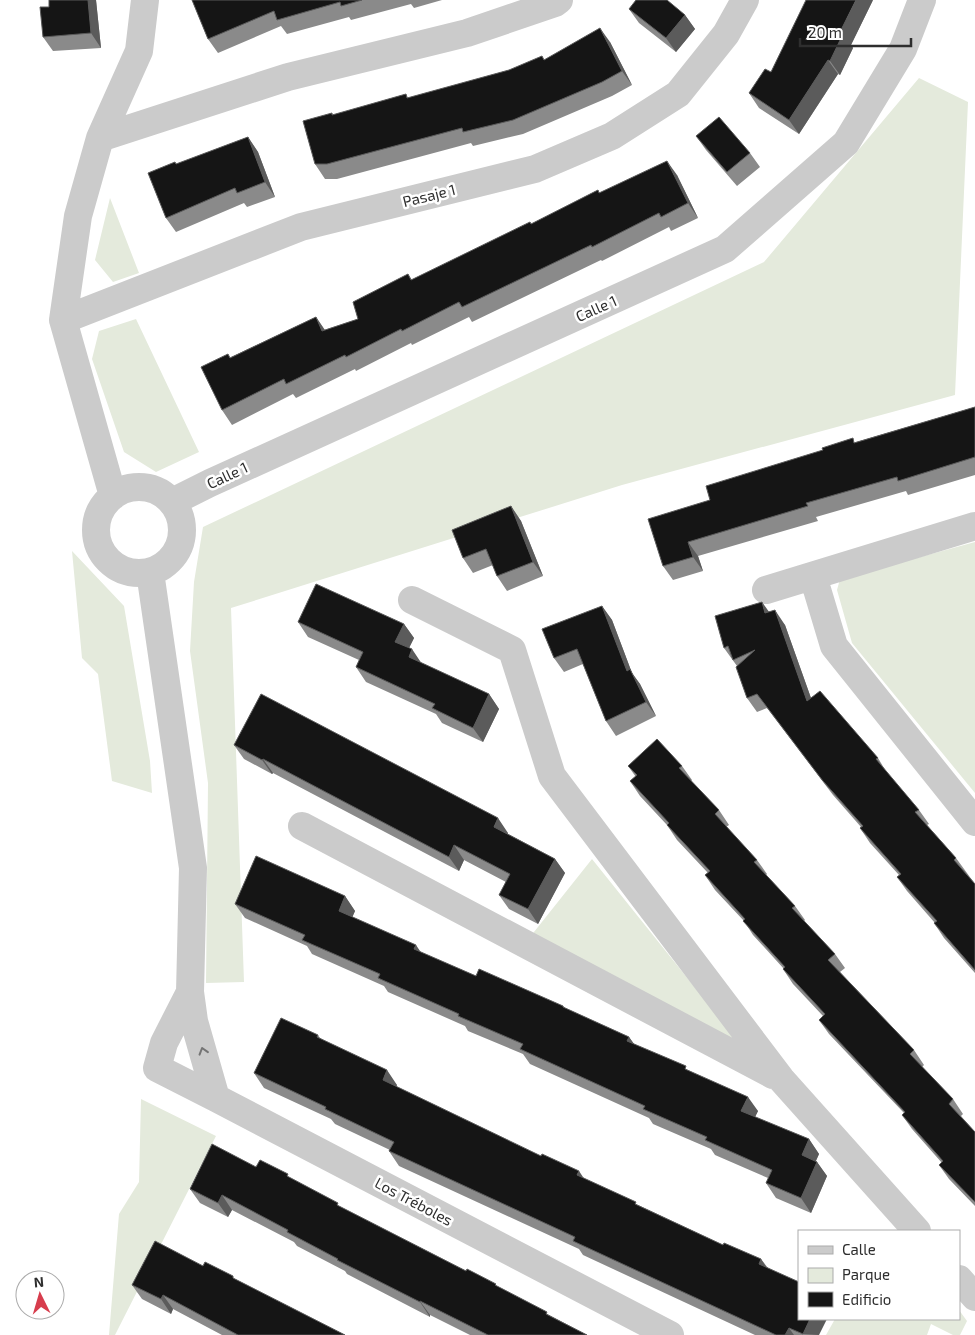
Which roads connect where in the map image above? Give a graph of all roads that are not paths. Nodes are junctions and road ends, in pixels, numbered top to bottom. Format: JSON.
{"nodes":[{"id":1,"x":145,"y":0,"type":"edge"},
{"id":2,"x":558,"y":0,"type":"edge"},
{"id":3,"x":745,"y":0,"type":"edge"},
{"id":4,"x":922,"y":0,"type":"edge"},
{"id":5,"x":100,"y":138,"type":"junction"},
{"id":6,"x":63,"y":320,"type":"junction"},
{"id":7,"x":113,"y":496,"type":"junction"},
{"id":8,"x":172,"y":502,"type":"junction"},
{"id":9,"x":975,"y":526,"type":"edge"},
{"id":10,"x":150,"y":572,"type":"junction"},
{"id":11,"x":813,"y":576,"type":"junction"},
{"id":12,"x":766,"y":590,"type":"dead end"},
{"id":13,"x":412,"y":600,"type":"dead end"},
{"id":14,"x":975,"y":822,"type":"edge"},
{"id":15,"x":302,"y":826,"type":"dead end"},
{"id":16,"x":190,"y":992,"type":"junction"},
{"id":17,"x":782,"y":1079,"type":"junction"},
{"id":18,"x":216,"y":1098,"type":"junction"},
{"id":19,"x":916,"y":1230,"type":"edge"},
{"id":20,"x":960,"y":1280,"type":"edge"},
{"id":21,"x":975,"y":1297,"type":"edge"},
{"id":22,"x":670,"y":1335,"type":"edge"}],
"edges":[{"from":1,"to":5,"type":"street"},
{"from":2,"to":5,"type":"street"},
{"from":3,"to":6,"type":"street","name":"Pasaje 1"},
{"from":4,"to":8,"type":"street","name":"Calle 1"},
{"from":5,"to":6,"type":"street"},
{"from":6,"to":7,"type":"street"},
{"from":7,"to":8,"type":"street"},
{"from":7,"to":10,"type":"street"},
{"from":8,"to":10,"type":"street"},
{"from":9,"to":11,"type":"street"},
{"from":10,"to":16,"type":"street"},
{"from":11,"to":12,"type":"street"},
{"from":11,"to":14,"type":"street"},
{"from":13,"to":17,"type":"street"},
{"from":15,"to":17,"type":"street"},
{"from":18,"to":16,"type":"street","one_way":true},
{"from":16,"to":18,"type":"street","name":"Los Tréboles"},
{"from":17,"to":19,"type":"street"},
{"from":18,"to":22,"type":"street","name":"Los Tréboles"},
{"from":20,"to":21,"type":"street"}]}
